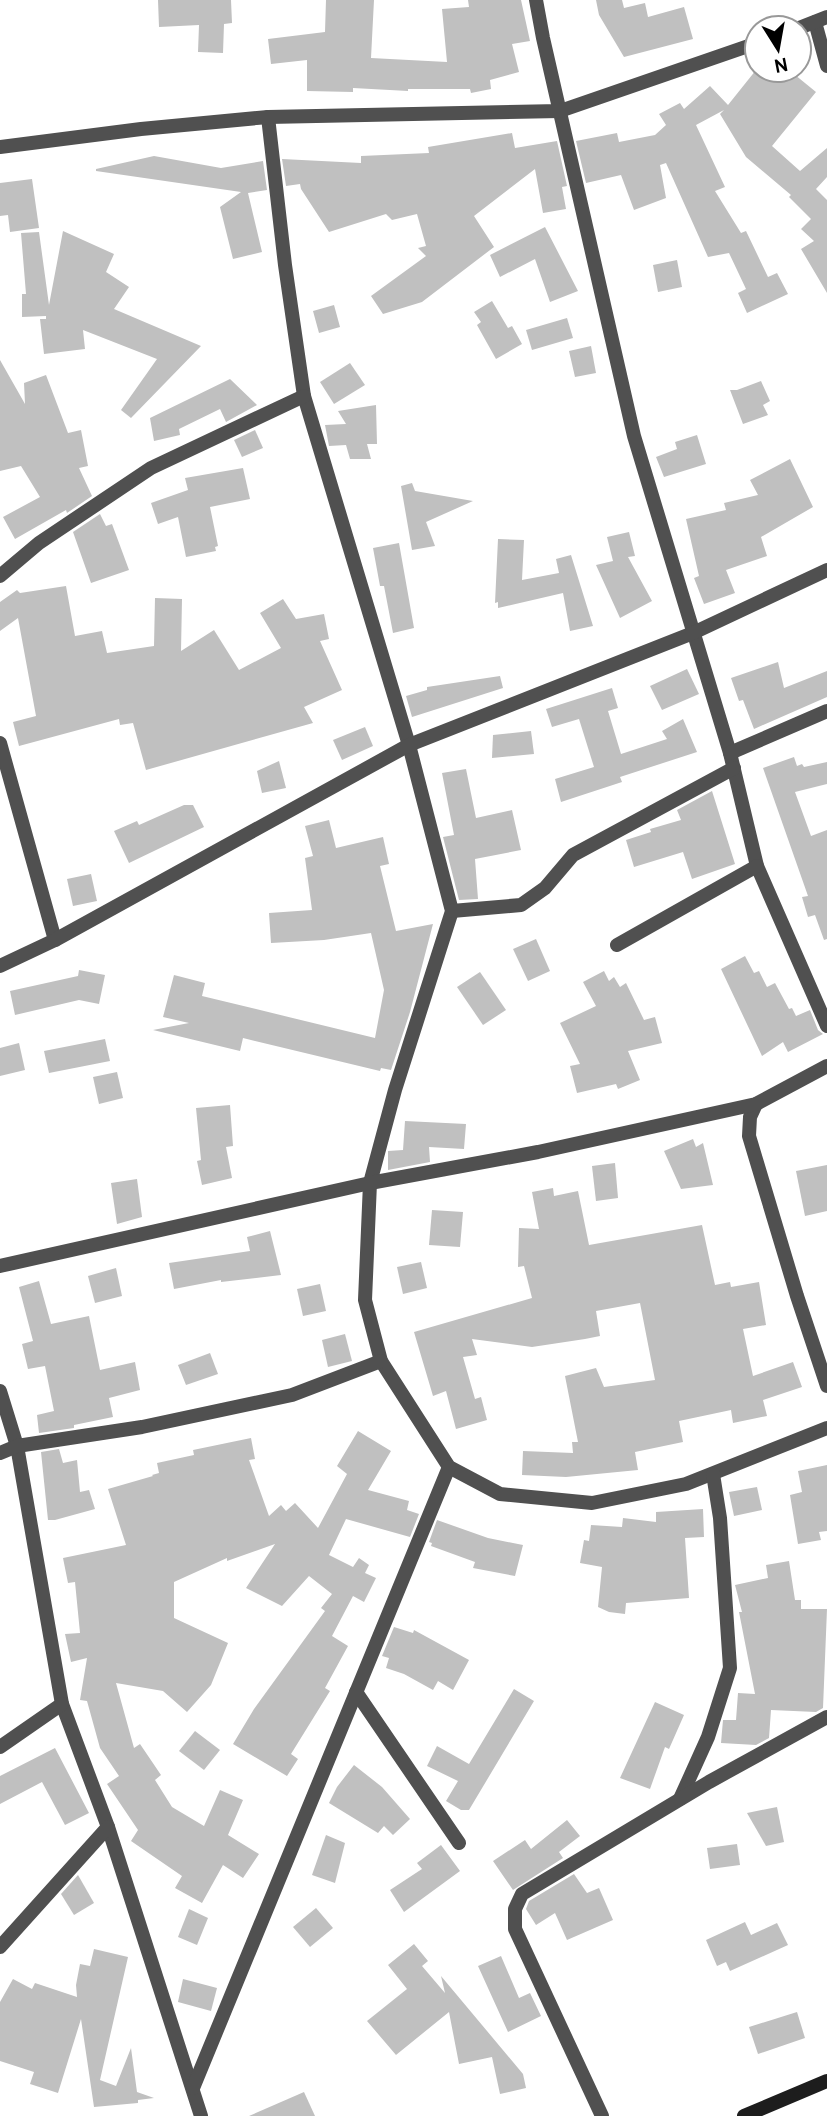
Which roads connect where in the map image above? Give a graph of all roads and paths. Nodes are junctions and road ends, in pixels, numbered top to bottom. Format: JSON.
{"nodes":[{"id":1,"x":536,"y":0,"type":"edge"},
{"id":2,"x":821,"y":20,"type":"edge"},
{"id":3,"x":743,"y":48,"type":"edge"},
{"id":4,"x":827,"y":66,"type":"edge"},
{"id":5,"x":560,"y":111,"type":"junction"},
{"id":6,"x":268,"y":117,"type":"junction"},
{"id":7,"x":0,"y":147,"type":"edge"},
{"id":8,"x":304,"y":396,"type":"junction"},
{"id":9,"x":827,"y":570,"type":"edge"},
{"id":10,"x":0,"y":576,"type":"edge"},
{"id":11,"x":693,"y":633,"type":"junction"},
{"id":12,"x":827,"y":711,"type":"edge"},
{"id":13,"x":0,"y":743,"type":"edge"},
{"id":14,"x":409,"y":745,"type":"junction"},
{"id":15,"x":730,"y":753,"type":"junction"},
{"id":16,"x":734,"y":768,"type":"junction"},
{"id":17,"x":757,"y":866,"type":"junction"},
{"id":18,"x":452,"y":911,"type":"junction"},
{"id":19,"x":55,"y":940,"type":"junction"},
{"id":20,"x":617,"y":945,"type":"dead end"},
{"id":21,"x":0,"y":966,"type":"edge"},
{"id":22,"x":827,"y":1026,"type":"edge"},
{"id":23,"x":827,"y":1066,"type":"edge"},
{"id":24,"x":756,"y":1104,"type":"junction"},
{"id":25,"x":370,"y":1183,"type":"junction"},
{"id":26,"x":0,"y":1266,"type":"edge"},
{"id":27,"x":381,"y":1361,"type":"junction"},
{"id":28,"x":827,"y":1386,"type":"edge"},
{"id":29,"x":0,"y":1391,"type":"edge"},
{"id":30,"x":827,"y":1428,"type":"edge"},
{"id":31,"x":17,"y":1447,"type":"junction"},
{"id":32,"x":0,"y":1453,"type":"edge"},
{"id":33,"x":449,"y":1467,"type":"junction"},
{"id":34,"x":713,"y":1474,"type":"junction"},
{"id":35,"x":356,"y":1692,"type":"junction"},
{"id":36,"x":62,"y":1704,"type":"junction"},
{"id":37,"x":827,"y":1717,"type":"edge"},
{"id":38,"x":0,"y":1747,"type":"edge"},
{"id":39,"x":680,"y":1799,"type":"junction"},
{"id":40,"x":108,"y":1827,"type":"junction"},
{"id":41,"x":459,"y":1843,"type":"dead end"},
{"id":42,"x":0,"y":1947,"type":"edge"},
{"id":43,"x":827,"y":2081,"type":"edge"},
{"id":44,"x":192,"y":2088,"type":"junction"},
{"id":45,"x":201,"y":2116,"type":"edge"},
{"id":46,"x":602,"y":2116,"type":"edge"},
{"id":47,"x":744,"y":2116,"type":"edge"}],
"edges":[{"from":1,"to":5,"type":"street"},
{"from":2,"to":4,"type":"street"},
{"from":3,"to":5,"type":"street"},
{"from":5,"to":6,"type":"street"},
{"from":5,"to":11,"type":"street"},
{"from":6,"to":7,"type":"street"},
{"from":6,"to":8,"type":"street"},
{"from":8,"to":10,"type":"street"},
{"from":8,"to":14,"type":"street"},
{"from":9,"to":11,"type":"street"},
{"from":11,"to":14,"type":"street"},
{"from":11,"to":15,"type":"street"},
{"from":12,"to":15,"type":"street"},
{"from":13,"to":19,"type":"street"},
{"from":14,"to":18,"type":"street"},
{"from":14,"to":19,"type":"street"},
{"from":15,"to":16,"type":"street"},
{"from":16,"to":17,"type":"street"},
{"from":16,"to":18,"type":"street"},
{"from":17,"to":20,"type":"street"},
{"from":17,"to":22,"type":"street"},
{"from":18,"to":25,"type":"street"},
{"from":19,"to":21,"type":"street"},
{"from":23,"to":24,"type":"street"},
{"from":24,"to":25,"type":"street"},
{"from":24,"to":28,"type":"street"},
{"from":25,"to":26,"type":"street"},
{"from":25,"to":27,"type":"street"},
{"from":27,"to":31,"type":"street"},
{"from":27,"to":33,"type":"street"},
{"from":29,"to":31,"type":"street"},
{"from":30,"to":34,"type":"street"},
{"from":31,"to":32,"type":"street"},
{"from":31,"to":36,"type":"street"},
{"from":33,"to":34,"type":"street"},
{"from":33,"to":35,"type":"street"},
{"from":34,"to":39,"type":"street"},
{"from":35,"to":41,"type":"street"},
{"from":35,"to":44,"type":"street"},
{"from":36,"to":38,"type":"street"},
{"from":36,"to":40,"type":"street"},
{"from":37,"to":39,"type":"street"},
{"from":39,"to":46,"type":"street"},
{"from":40,"to":42,"type":"street"},
{"from":40,"to":44,"type":"street"},
{"from":43,"to":47,"type":"main road"},
{"from":44,"to":45,"type":"street"}]}
